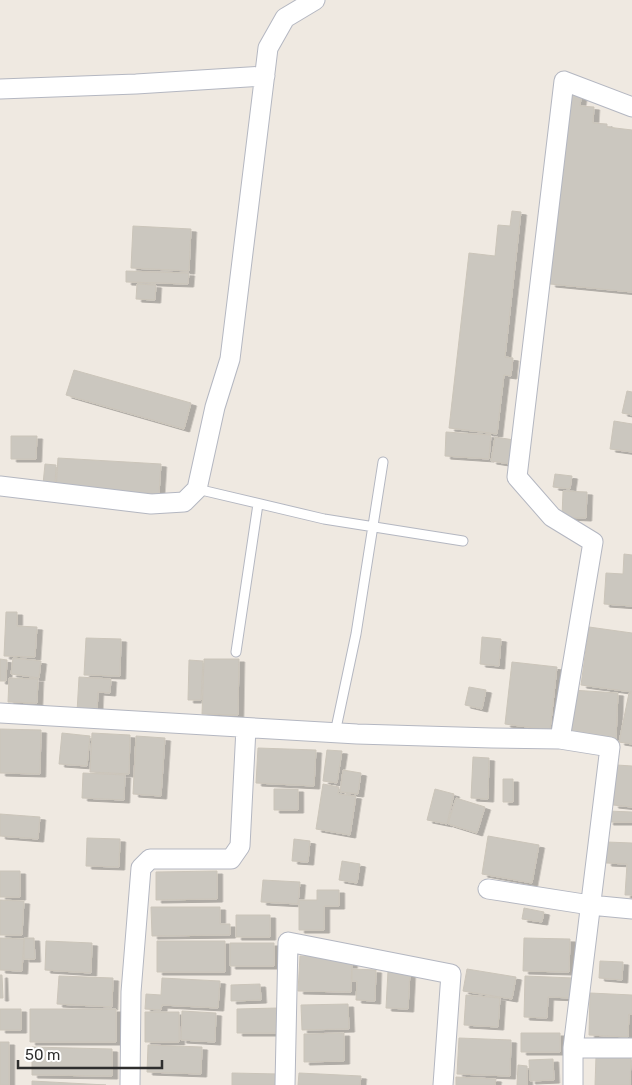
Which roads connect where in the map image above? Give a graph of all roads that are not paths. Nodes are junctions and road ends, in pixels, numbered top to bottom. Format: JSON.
{"nodes":[{"id":1,"x":315,"y":0,"type":"edge"},
{"id":2,"x":265,"y":76,"type":"junction"},
{"id":3,"x":0,"y":89,"type":"edge"},
{"id":4,"x":632,"y":107,"type":"edge"},
{"id":5,"x":383,"y":462,"type":"dead end"},
{"id":6,"x":0,"y":486,"type":"edge"},
{"id":7,"x":197,"y":489,"type":"junction"},
{"id":8,"x":258,"y":504,"type":"junction"},
{"id":9,"x":374,"y":527,"type":"junction"},
{"id":10,"x":464,"y":541,"type":"dead end"},
{"id":11,"x":236,"y":652,"type":"dead end"},
{"id":12,"x":0,"y":713,"type":"edge"},
{"id":13,"x":246,"y":728,"type":"junction"},
{"id":14,"x":335,"y":733,"type":"junction"},
{"id":15,"x":560,"y":739,"type":"junction"},
{"id":16,"x":488,"y":889,"type":"dead end"},
{"id":17,"x":590,"y":905,"type":"junction"},
{"id":18,"x":632,"y":909,"type":"edge"},
{"id":19,"x":573,"y":1048,"type":"junction"},
{"id":20,"x":632,"y":1048,"type":"edge"},
{"id":21,"x":130,"y":1085,"type":"edge"},
{"id":22,"x":285,"y":1085,"type":"edge"},
{"id":23,"x":443,"y":1085,"type":"edge"},
{"id":24,"x":573,"y":1085,"type":"edge"}],
"edges":[{"from":1,"to":2,"type":"street"},
{"from":2,"to":3,"type":"street"},
{"from":2,"to":7,"type":"street"},
{"from":4,"to":15,"type":"street"},
{"from":5,"to":9,"type":"lane"},
{"from":6,"to":7,"type":"street"},
{"from":7,"to":8,"type":"lane"},
{"from":8,"to":9,"type":"lane"},
{"from":8,"to":11,"type":"lane"},
{"from":9,"to":10,"type":"lane"},
{"from":9,"to":14,"type":"lane"},
{"from":12,"to":13,"type":"street"},
{"from":13,"to":14,"type":"street"},
{"from":13,"to":21,"type":"street"},
{"from":14,"to":15,"type":"street"},
{"from":15,"to":17,"type":"street"},
{"from":16,"to":17,"type":"street"},
{"from":17,"to":18,"type":"street"},
{"from":17,"to":19,"type":"street"},
{"from":19,"to":20,"type":"street"},
{"from":19,"to":24,"type":"street"},
{"from":22,"to":23,"type":"street"}]}
